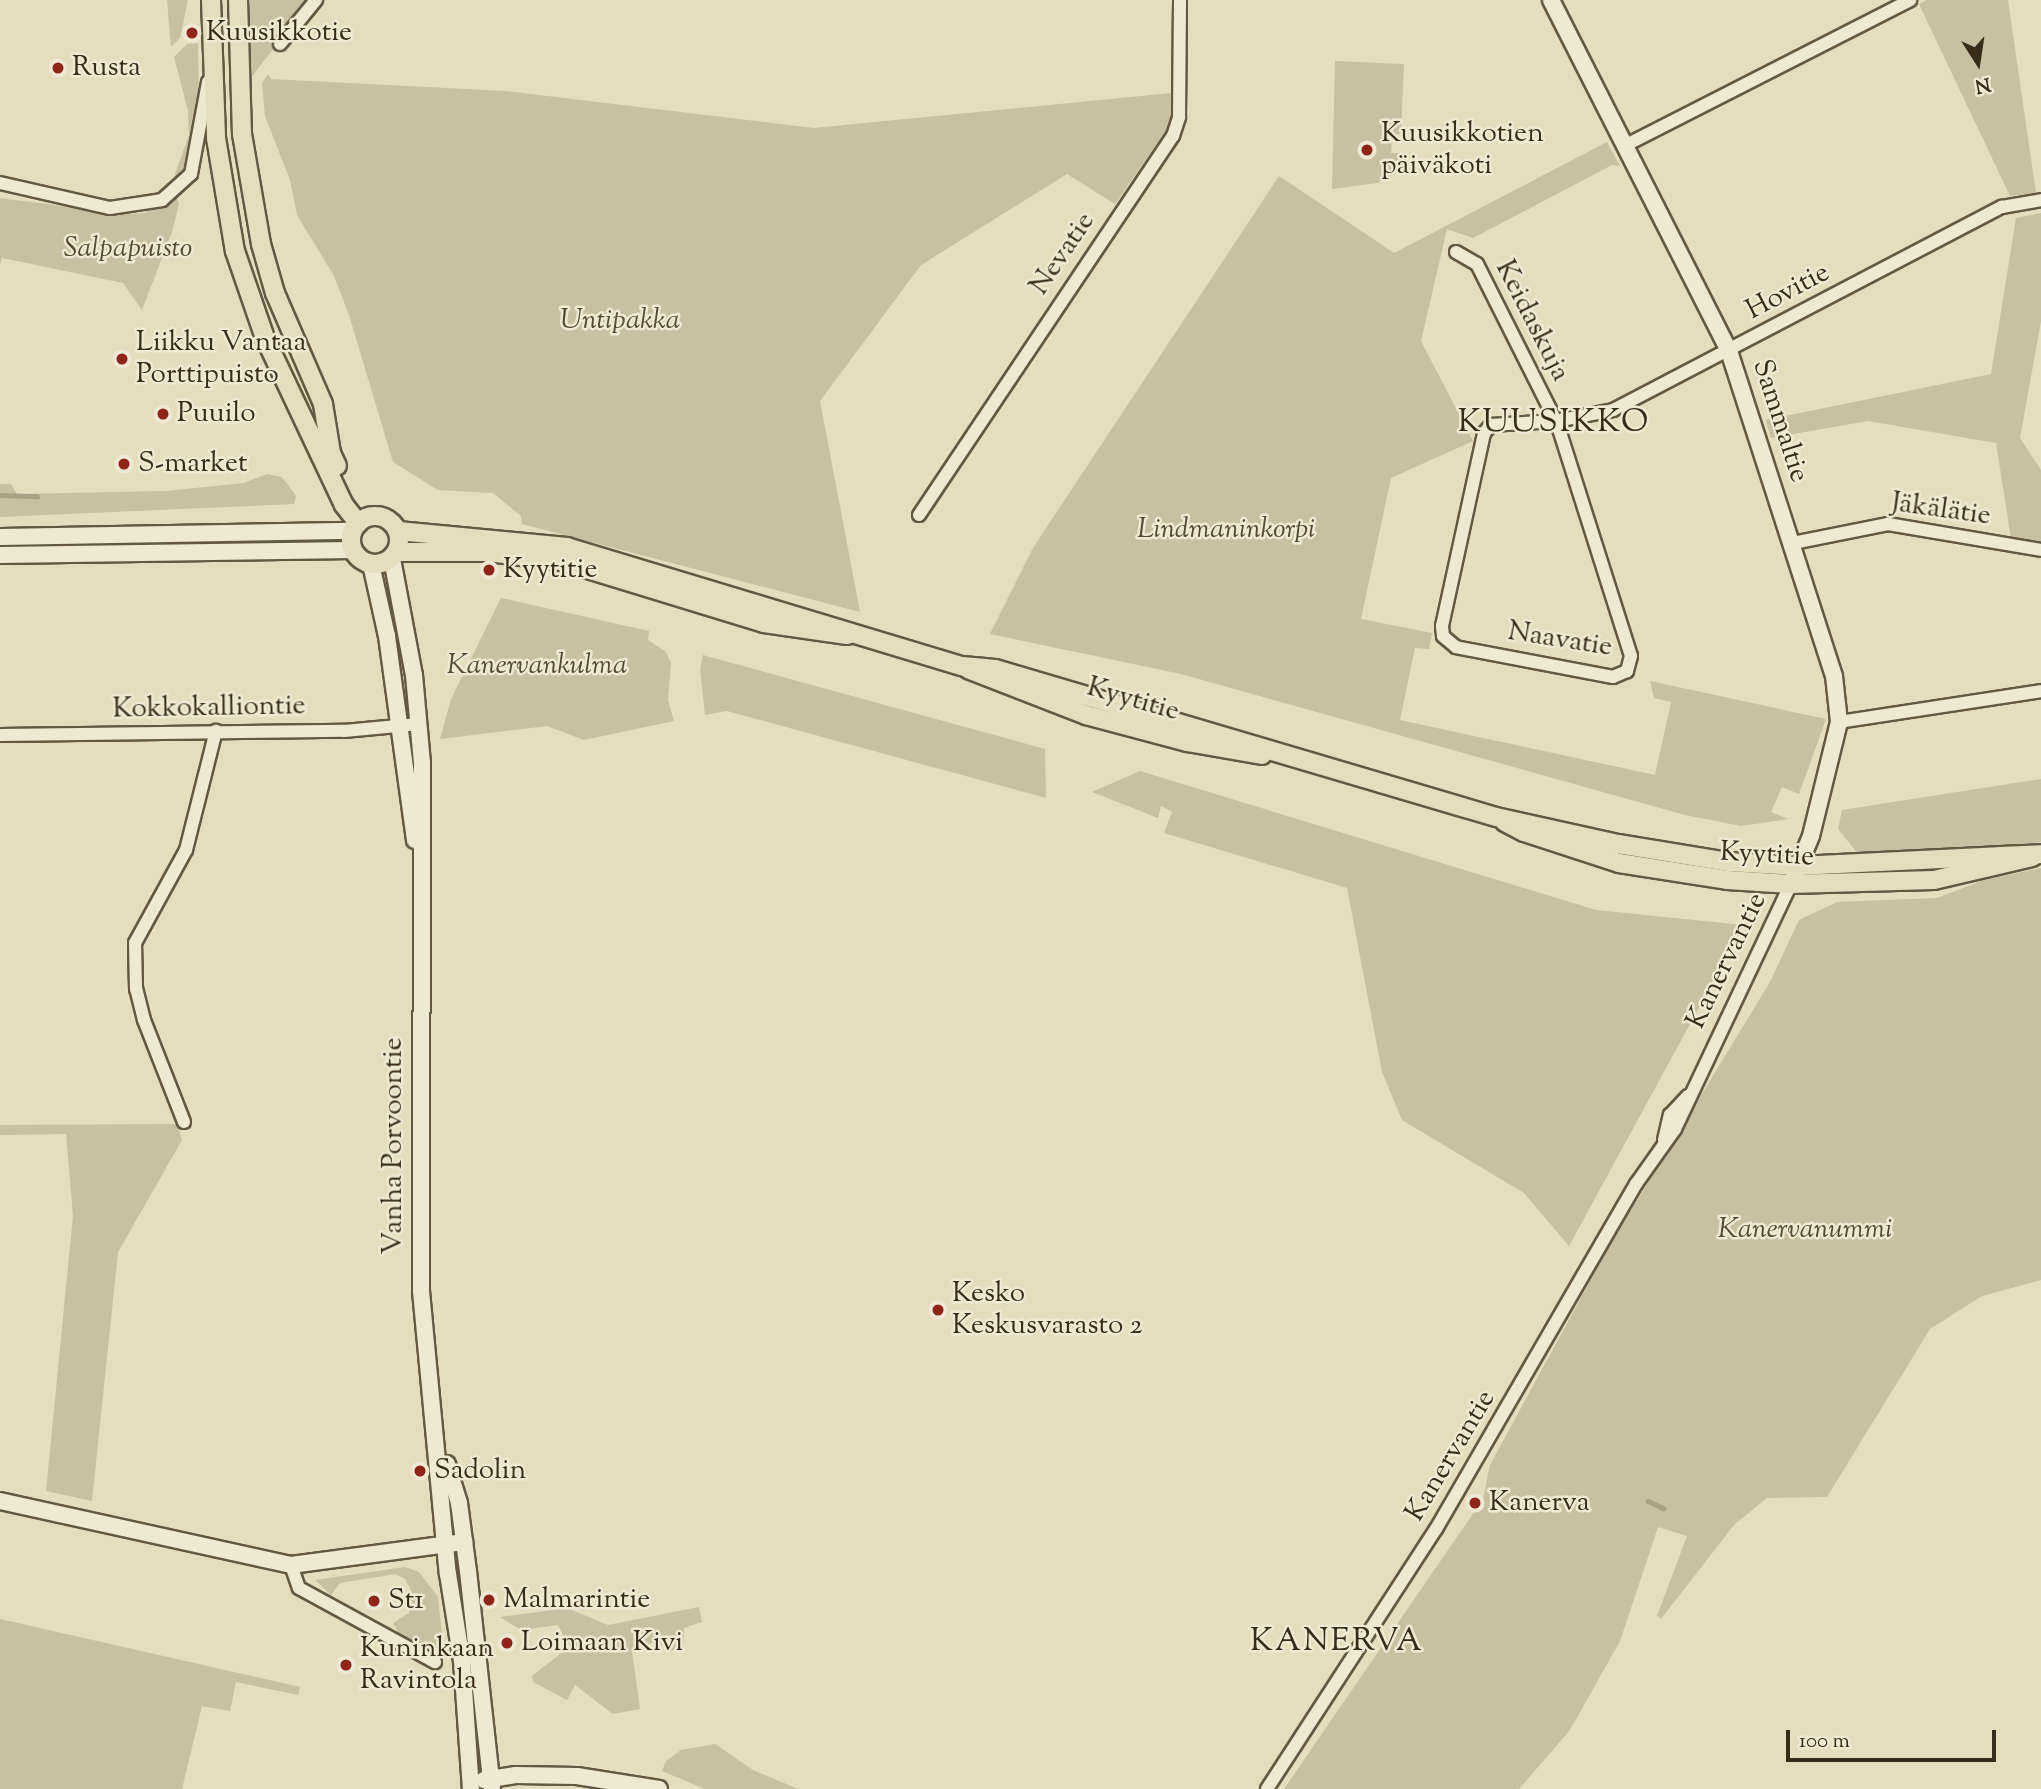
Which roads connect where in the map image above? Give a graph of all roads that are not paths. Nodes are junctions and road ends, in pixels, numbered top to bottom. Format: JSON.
{"nodes":[{"id":1,"x":211,"y":0,"type":"edge"},
{"id":2,"x":238,"y":0,"type":"edge"},
{"id":3,"x":316,"y":0,"type":"edge"},
{"id":4,"x":1180,"y":0,"type":"edge"},
{"id":5,"x":1552,"y":0,"type":"edge"},
{"id":6,"x":1910,"y":0,"type":"edge"},
{"id":7,"x":280,"y":44,"type":"dead end"},
{"id":8,"x":212,"y":58,"type":"junction"},
{"id":9,"x":1626,"y":145,"type":"junction"},
{"id":10,"x":0,"y":183,"type":"edge"},
{"id":11,"x":2041,"y":200,"type":"edge"},
{"id":12,"x":1456,"y":252,"type":"dead end"},
{"id":13,"x":1729,"y":351,"type":"junction"},
{"id":14,"x":1556,"y":421,"type":"junction"},
{"id":15,"x":919,"y":515,"type":"dead end"},
{"id":16,"x":359,"y":524,"type":"junction"},
{"id":17,"x":398,"y":531,"type":"junction"},
{"id":18,"x":0,"y":537,"type":"edge"},
{"id":19,"x":1793,"y":542,"type":"junction"},
{"id":20,"x":353,"y":550,"type":"junction"},
{"id":21,"x":2041,"y":550,"type":"edge"},
{"id":22,"x":0,"y":555,"type":"edge"},
{"id":23,"x":394,"y":556,"type":"junction"},
{"id":24,"x":370,"y":564,"type":"junction"},
{"id":25,"x":858,"y":635,"type":"junction"},
{"id":26,"x":2041,"y":691,"type":"edge"},
{"id":27,"x":1839,"y":722,"type":"junction"},
{"id":28,"x":419,"y":724,"type":"junction"},
{"id":29,"x":400,"y":726,"type":"junction"},
{"id":30,"x":216,"y":731,"type":"junction"},
{"id":31,"x":0,"y":735,"type":"edge"},
{"id":32,"x":1496,"y":817,"type":"junction"},
{"id":33,"x":2041,"y":854,"type":"edge"},
{"id":34,"x":419,"y":863,"type":"junction"},
{"id":35,"x":1798,"y":866,"type":"junction"},
{"id":36,"x":1791,"y":884,"type":"junction"},
{"id":37,"x":184,"y":1122,"type":"dead end"},
{"id":38,"x":437,"y":1428,"type":"junction"},
{"id":39,"x":0,"y":1501,"type":"edge"},
{"id":40,"x":464,"y":1542,"type":"junction"},
{"id":41,"x":446,"y":1544,"type":"junction"},
{"id":42,"x":291,"y":1565,"type":"junction"},
{"id":43,"x":435,"y":1662,"type":"dead end"},
{"id":44,"x":492,"y":1783,"type":"edge"},
{"id":45,"x":474,"y":1788,"type":"edge"},
{"id":46,"x":659,"y":1789,"type":"edge"},
{"id":47,"x":1267,"y":1789,"type":"edge"}],
"edges":[{"from":1,"to":8,"type":"main road"},
{"from":2,"to":16,"type":"main road"},
{"from":3,"to":7,"type":"street"},
{"from":4,"to":15,"type":"street","name":"Nevatie"},
{"from":5,"to":9,"type":"main road","name":"Sammaltie"},
{"from":6,"to":9,"type":"street"},
{"from":8,"to":10,"type":"street"},
{"from":8,"to":16,"type":"main road"},
{"from":9,"to":13,"type":"main road","name":"Sammaltie"},
{"from":11,"to":13,"type":"street","name":"Hovitie"},
{"from":12,"to":14,"type":"street","name":"Keidaskuja"},
{"from":13,"to":14,"type":"street","name":"Hovitie"},
{"from":13,"to":19,"type":"main road","name":"Sammaltie"},
{"from":14,"to":14,"type":"street","name":"Naavatie"},
{"from":16,"to":17,"type":"main road"},
{"from":16,"to":18,"type":"main road"},
{"from":16,"to":20,"type":"main road"},
{"from":17,"to":23,"type":"main road"},
{"from":17,"to":25,"type":"main road","name":"Kyytitie"},
{"from":19,"to":21,"type":"street","name":"Jäkälätie"},
{"from":19,"to":27,"type":"main road","name":"Sammaltie"},
{"from":20,"to":22,"type":"main road"},
{"from":20,"to":24,"type":"main road"},
{"from":23,"to":24,"type":"main road"},
{"from":23,"to":25,"type":"main road","name":"Kyytitie"},
{"from":23,"to":28,"type":"main road","name":"Vanha Porvoontie"},
{"from":24,"to":29,"type":"main road","name":"Vanha Porvoontie"},
{"from":25,"to":32,"type":"main road","name":"Kyytitie"},
{"from":26,"to":27,"type":"street"},
{"from":27,"to":35,"type":"main road","name":"Sammaltie"},
{"from":28,"to":29,"type":"street","name":"Kokkokalliontie"},
{"from":28,"to":34,"type":"main road","name":"Vanha Porvoontie"},
{"from":29,"to":30,"type":"street","name":"Kokkokalliontie"},
{"from":29,"to":34,"type":"main road","name":"Vanha Porvoontie"},
{"from":30,"to":31,"type":"street","name":"Kokkokalliontie"},
{"from":30,"to":37,"type":"street"},
{"from":32,"to":35,"type":"main road","name":"Kyytitie"},
{"from":32,"to":36,"type":"main road","name":"Kyytitie"},
{"from":33,"to":35,"type":"main road","name":"Kyytitie"},
{"from":33,"to":36,"type":"main road","name":"Kyytitie"},
{"from":34,"to":38,"type":"main road","name":"Vanha Porvoontie"},
{"from":35,"to":36,"type":"main road","name":"Sammaltie"},
{"from":36,"to":47,"type":"street","name":"Kanervantie"},
{"from":38,"to":40,"type":"main road","name":"Vanha Porvoontie"},
{"from":38,"to":41,"type":"main road","name":"Vanha Porvoontie"},
{"from":39,"to":42,"type":"main road"},
{"from":40,"to":41,"type":"main road"},
{"from":40,"to":44,"type":"main road","name":"Vanha Porvoontie"},
{"from":41,"to":42,"type":"main road"},
{"from":41,"to":45,"type":"main road","name":"Vanha Porvoontie"},
{"from":42,"to":43,"type":"street"},
{"from":44,"to":45,"type":"main road"},
{"from":44,"to":46,"type":"main road"}]}
